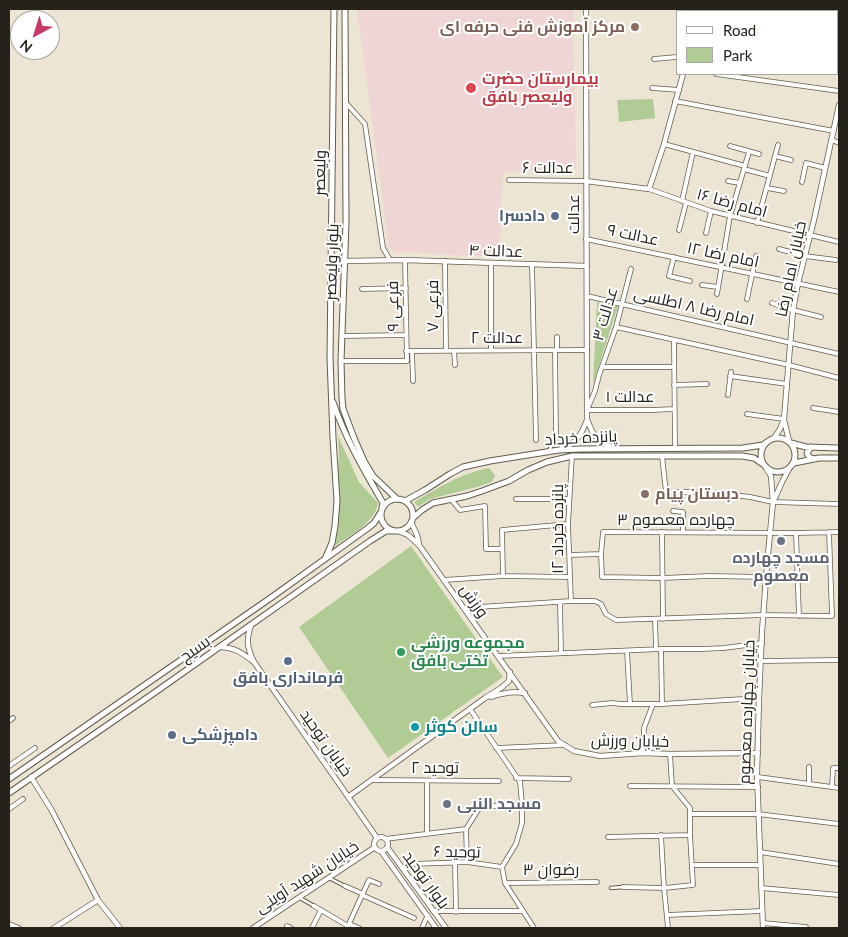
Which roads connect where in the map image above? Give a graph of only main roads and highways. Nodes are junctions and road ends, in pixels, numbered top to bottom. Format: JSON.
{"nodes":[{"id":1,"x":334,"y":9,"type":"edge"},
{"id":2,"x":345,"y":9,"type":"edge"},
{"id":3,"x":331,"y":397,"type":"junction"},
{"id":4,"x":767,"y":442,"type":"junction"},
{"id":5,"x":790,"y":442,"type":"junction"},
{"id":6,"x":811,"y":447,"type":"junction"},
{"id":7,"x":839,"y":448,"type":"edge"},
{"id":8,"x":839,"y":458,"type":"edge"},
{"id":9,"x":814,"y":459,"type":"junction"},
{"id":10,"x":794,"y":464,"type":"junction"},
{"id":11,"x":765,"y":466,"type":"junction"},
{"id":12,"x":397,"y":499,"type":"junction"},
{"id":13,"x":405,"y":501,"type":"junction"},
{"id":14,"x":382,"y":510,"type":"junction"},
{"id":15,"x":412,"y":520,"type":"junction"},
{"id":16,"x":397,"y":531,"type":"junction"},
{"id":17,"x":325,"y":559,"type":"junction"},
{"id":18,"x":295,"y":581,"type":"junction"},
{"id":19,"x":300,"y":590,"type":"junction"},
{"id":20,"x":272,"y":597,"type":"junction"},
{"id":21,"x":278,"y":606,"type":"junction"},
{"id":22,"x":9,"y":779,"type":"edge"},
{"id":23,"x":9,"y":793,"type":"edge"}],
"edges":[{"from":1,"to":3,"type":"main road","name":"ولیعصر"},
{"from":2,"to":12,"type":"main road","name":"بلوار ولیعصر"},
{"from":3,"to":14,"type":"main road","name":"ولیعصر"},
{"from":3,"to":17,"type":"main road","name":"ولیعصر"},
{"from":4,"to":5,"type":"main road"},
{"from":4,"to":11,"type":"main road"},
{"from":4,"to":13,"type":"main road","name":"پانزده خرداد"},
{"from":5,"to":6,"type":"main road"},
{"from":5,"to":10,"type":"main road"},
{"from":6,"to":7,"type":"main road"},
{"from":6,"to":9,"type":"main road"},
{"from":8,"to":9,"type":"main road"},
{"from":9,"to":10,"type":"main road"},
{"from":10,"to":11,"type":"main road"},
{"from":11,"to":15,"type":"main road","name":"پانزده خرداد"},
{"from":12,"to":13,"type":"main road"},
{"from":12,"to":14,"type":"main road"},
{"from":13,"to":15,"type":"main road"},
{"from":14,"to":16,"type":"main road"},
{"from":14,"to":17,"type":"main road","name":"بسیج"},
{"from":15,"to":16,"type":"main road"},
{"from":16,"to":19,"type":"main road","name":"بسیج"},
{"from":17,"to":18,"type":"main road","name":"بسیج"},
{"from":18,"to":19,"type":"main road"},
{"from":18,"to":20,"type":"main road","name":"بسیج"},
{"from":19,"to":21,"type":"main road","name":"بسیج"},
{"from":20,"to":21,"type":"main road"},
{"from":20,"to":22,"type":"main road","name":"بسیج"},
{"from":21,"to":23,"type":"main road","name":"بسیج"}]}
